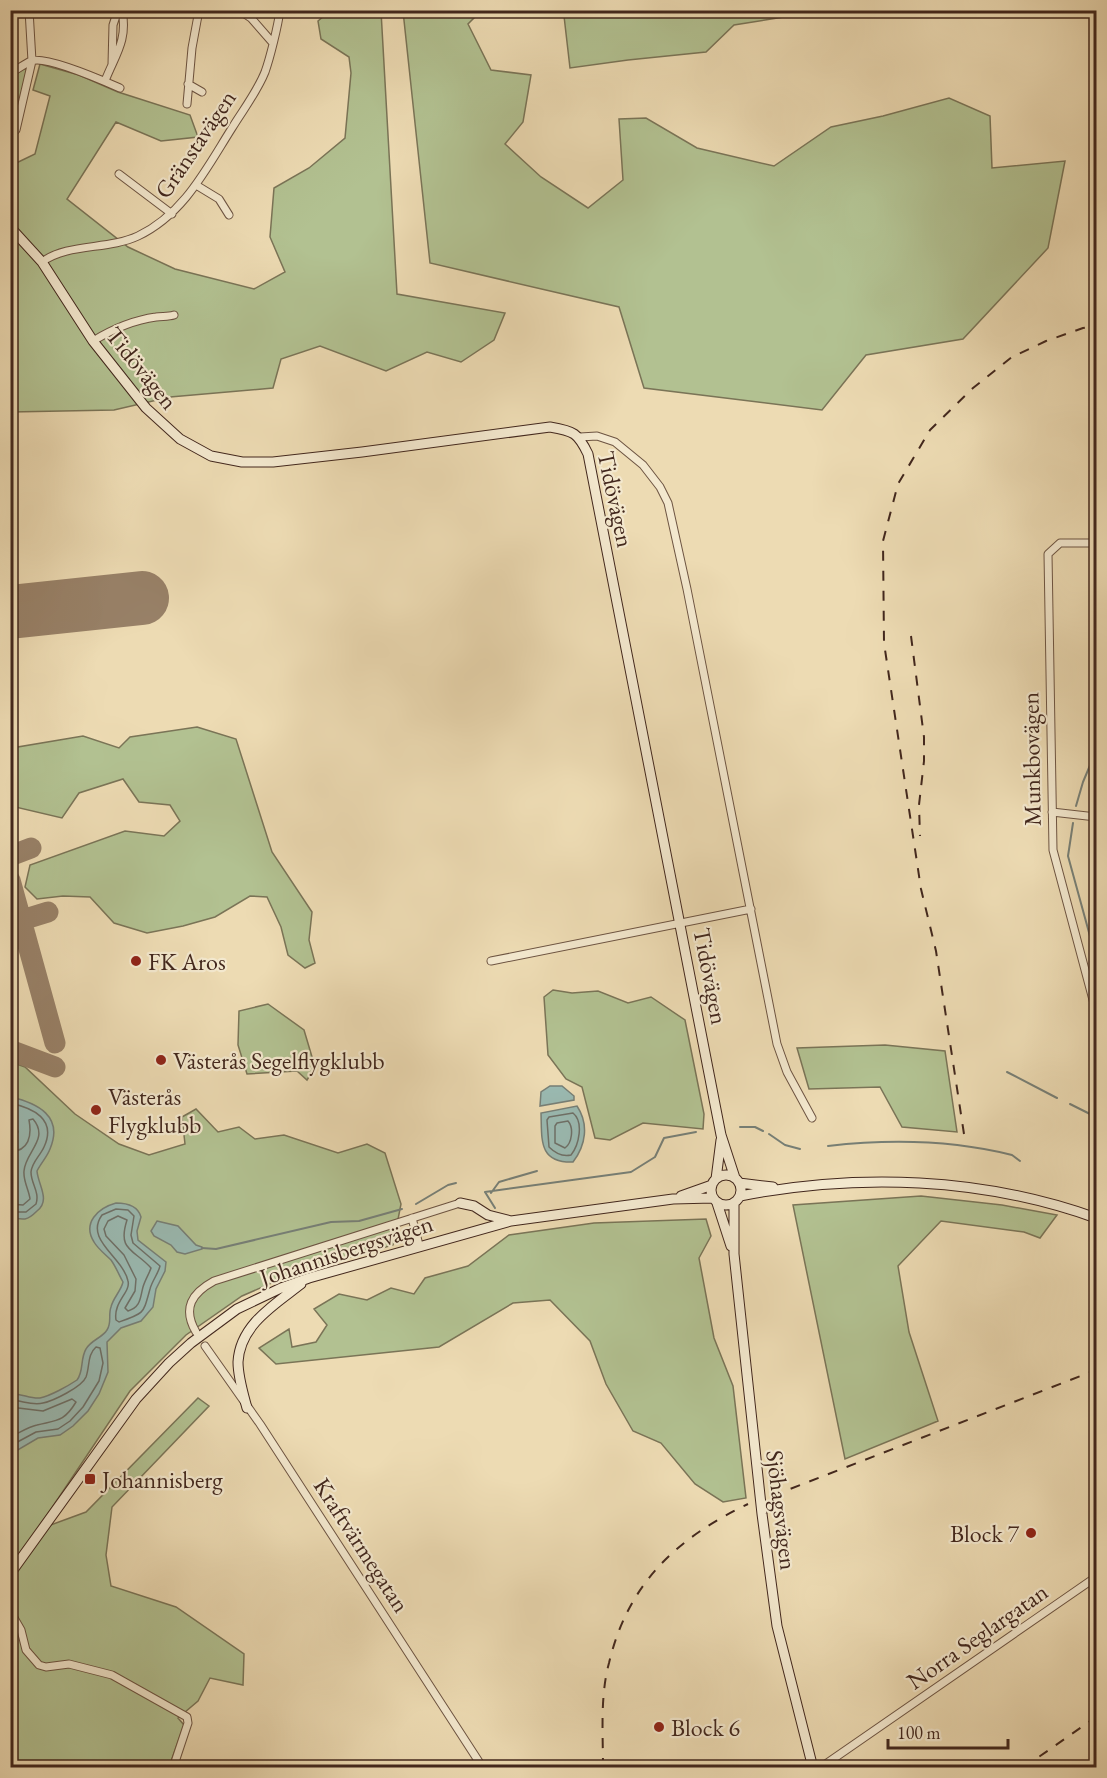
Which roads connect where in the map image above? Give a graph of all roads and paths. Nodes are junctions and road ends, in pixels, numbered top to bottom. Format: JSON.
{"nodes":[{"id":1,"x":29,"y":10,"type":"edge"},
{"id":2,"x":120,"y":10,"type":"edge"},
{"id":3,"x":199,"y":10,"type":"edge"},
{"id":4,"x":239,"y":10,"type":"edge"},
{"id":5,"x":280,"y":10,"type":"edge"},
{"id":6,"x":272,"y":42,"type":"junction"},
{"id":7,"x":32,"y":60,"type":"junction"},
{"id":8,"x":10,"y":73,"type":"edge"},
{"id":9,"x":105,"y":81,"type":"junction"},
{"id":10,"x":188,"y":84,"type":"junction"},
{"id":11,"x":120,"y":88,"type":"dead end"},
{"id":12,"x":202,"y":92,"type":"dead end"},
{"id":13,"x":187,"y":104,"type":"dead end"},
{"id":14,"x":16,"y":130,"type":"dead end"},
{"id":15,"x":119,"y":174,"type":"dead end"},
{"id":16,"x":196,"y":185,"type":"junction"},
{"id":17,"x":172,"y":214,"type":"junction"},
{"id":18,"x":229,"y":215,"type":"dead end"},
{"id":19,"x":10,"y":227,"type":"edge"},
{"id":20,"x":42,"y":262,"type":"junction"},
{"id":21,"x":174,"y":315,"type":"dead end"},
{"id":22,"x":93,"y":341,"type":"junction"},
{"id":23,"x":580,"y":437,"type":"junction"},
{"id":24,"x":1096,"y":543,"type":"edge"},
{"id":25,"x":1052,"y":812,"type":"junction"},
{"id":26,"x":1096,"y":816,"type":"edge"},
{"id":27,"x":751,"y":909,"type":"junction"},
{"id":28,"x":680,"y":922,"type":"junction"},
{"id":29,"x":491,"y":961,"type":"dead end"},
{"id":30,"x":1096,"y":1011,"type":"edge"},
{"id":31,"x":812,"y":1118,"type":"dead end"},
{"id":32,"x":721,"y":1135,"type":"junction"},
{"id":33,"x":737,"y":1180,"type":"junction"},
{"id":34,"x":714,"y":1182,"type":"junction"},
{"id":35,"x":781,"y":1188,"type":"junction"},
{"id":36,"x":673,"y":1199,"type":"junction"},
{"id":37,"x":715,"y":1200,"type":"junction"},
{"id":38,"x":737,"y":1200,"type":"junction"},
{"id":39,"x":460,"y":1203,"type":"joint"},
{"id":40,"x":411,"y":1218,"type":"junction"},
{"id":41,"x":1096,"y":1218,"type":"edge"},
{"id":42,"x":512,"y":1221,"type":"junction"},
{"id":43,"x":419,"y":1245,"type":"junction"},
{"id":44,"x":734,"y":1254,"type":"junction"},
{"id":45,"x":309,"y":1278,"type":"junction"},
{"id":46,"x":196,"y":1332,"type":"dead end"},
{"id":47,"x":205,"y":1346,"type":"dead end"},
{"id":48,"x":247,"y":1408,"type":"junction"},
{"id":49,"x":10,"y":1574,"type":"edge"},
{"id":50,"x":1096,"y":1577,"type":"edge"},
{"id":51,"x":10,"y":1611,"type":"edge"},
{"id":52,"x":173,"y":1767,"type":"edge"},
{"id":53,"x":483,"y":1767,"type":"edge"},
{"id":54,"x":813,"y":1767,"type":"edge"},
{"id":55,"x":820,"y":1767,"type":"edge"}],
"edges":[{"from":1,"to":7,"type":"street"},
{"from":2,"to":9,"type":"street"},
{"from":3,"to":10,"type":"street"},
{"from":4,"to":6,"type":"street"},
{"from":5,"to":6,"type":"street","name":"Gränstavägen"},
{"from":6,"to":16,"type":"street","name":"Gränstavägen"},
{"from":7,"to":8,"type":"street"},
{"from":7,"to":9,"type":"street"},
{"from":7,"to":14,"type":"street"},
{"from":9,"to":11,"type":"street"},
{"from":10,"to":12,"type":"street"},
{"from":10,"to":13,"type":"street"},
{"from":15,"to":17,"type":"street"},
{"from":16,"to":17,"type":"street","name":"Gränstavägen"},
{"from":16,"to":18,"type":"street"},
{"from":17,"to":20,"type":"street","name":"Gränstavägen"},
{"from":19,"to":20,"type":"main road","name":"Tidövägen"},
{"from":20,"to":22,"type":"main road","name":"Tidövägen"},
{"from":21,"to":22,"type":"street"},
{"from":22,"to":23,"type":"main road","name":"Tidövägen"},
{"from":23,"to":27,"type":"street"},
{"from":23,"to":28,"type":"main road","name":"Tidövägen"},
{"from":24,"to":25,"type":"street","name":"Munkbovägen"},
{"from":25,"to":26,"type":"street"},
{"from":25,"to":30,"type":"street","name":"Munkbovägen"},
{"from":27,"to":28,"type":"street"},
{"from":27,"to":31,"type":"street"},
{"from":28,"to":29,"type":"street"},
{"from":28,"to":32,"type":"main road","name":"Tidövägen"},
{"from":32,"to":33,"type":"main road","name":"Tidövägen"},
{"from":32,"to":34,"type":"main road","name":"Tidövägen"},
{"from":33,"to":34,"type":"main road"},
{"from":33,"to":35,"type":"main road"},
{"from":33,"to":38,"type":"main road"},
{"from":34,"to":36,"type":"main road","name":"Johannisbergsvägen"},
{"from":34,"to":37,"type":"main road"},
{"from":35,"to":38,"type":"main road"},
{"from":35,"to":41,"type":"main road"},
{"from":36,"to":37,"type":"main road","name":"Johannisbergsvägen"},
{"from":36,"to":42,"type":"main road","name":"Johannisbergsvägen"},
{"from":37,"to":38,"type":"main road"},
{"from":37,"to":44,"type":"main road","name":"Sjöhagsvägen"},
{"from":38,"to":44,"type":"main road","name":"Sjöhagsvägen"},
{"from":39,"to":40,"type":"street"},
{"from":39,"to":42,"type":"main road"},
{"from":40,"to":43,"type":"street"},
{"from":40,"to":46,"type":"street"},
{"from":42,"to":43,"type":"main road","name":"Johannisbergsvägen"},
{"from":43,"to":45,"type":"main road","name":"Johannisbergsvägen"},
{"from":44,"to":54,"type":"main road","name":"Sjöhagsvägen"},
{"from":45,"to":48,"type":"main road"},
{"from":45,"to":49,"type":"main road","name":"Johannisbergsvägen"},
{"from":47,"to":48,"type":"street","name":"Kraftvärmegatan"},
{"from":48,"to":53,"type":"street","name":"Kraftvärmegatan"},
{"from":50,"to":55,"type":"street","name":"Norra Seglargatan"},
{"from":51,"to":52,"type":"street"}]}
